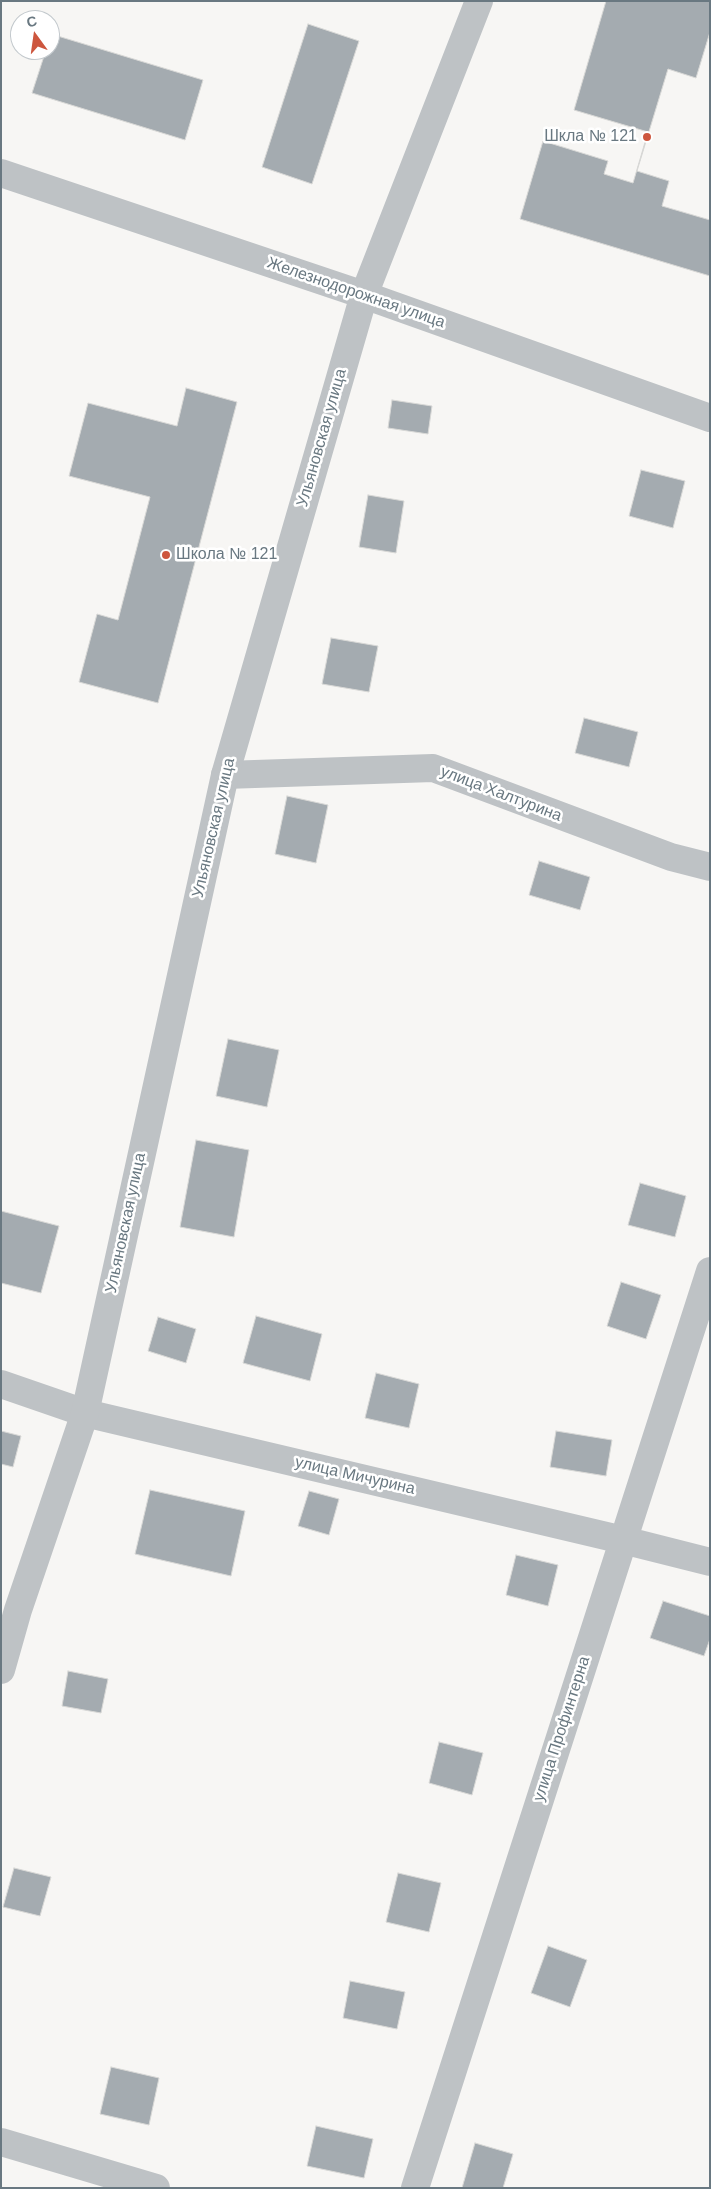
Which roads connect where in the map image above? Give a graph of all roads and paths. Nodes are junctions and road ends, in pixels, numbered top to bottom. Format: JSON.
{"nodes":[{"id":1,"x":479,"y":1,"type":"edge"},
{"id":2,"x":1,"y":173,"type":"edge"},
{"id":3,"x":364,"y":294,"type":"junction"},
{"id":4,"x":710,"y":418,"type":"edge"},
{"id":5,"x":224,"y":775,"type":"junction"},
{"id":6,"x":710,"y":867,"type":"edge"},
{"id":7,"x":710,"y":1271,"type":"edge"},
{"id":8,"x":1,"y":1384,"type":"edge"},
{"id":9,"x":85,"y":1413,"type":"junction"},
{"id":10,"x":623,"y":1540,"type":"junction"},
{"id":11,"x":710,"y":1562,"type":"edge"},
{"id":12,"x":1,"y":1670,"type":"edge"},
{"id":13,"x":1,"y":2142,"type":"edge"},
{"id":14,"x":156,"y":2188,"type":"edge"},
{"id":15,"x":415,"y":2188,"type":"edge"}],
"edges":[{"from":1,"to":3,"type":"street","name":"Ульяновская улица"},
{"from":2,"to":3,"type":"street","name":"Железнодорожная улица"},
{"from":3,"to":4,"type":"street","name":"Железнодорожная улица"},
{"from":3,"to":5,"type":"street","name":"Ульяновская улица"},
{"from":5,"to":6,"type":"street","name":"улица Халтурина"},
{"from":5,"to":9,"type":"street","name":"Ульяновская улица"},
{"from":7,"to":10,"type":"street","name":"улица Профинтерна"},
{"from":8,"to":9,"type":"street","name":"улица Мичурина"},
{"from":9,"to":10,"type":"street","name":"улица Мичурина"},
{"from":9,"to":12,"type":"street","name":"Ульяновская улица"},
{"from":10,"to":11,"type":"street","name":"улица Мичурина"},
{"from":10,"to":15,"type":"street","name":"улица Профинтерна"},
{"from":13,"to":14,"type":"street"}]}
